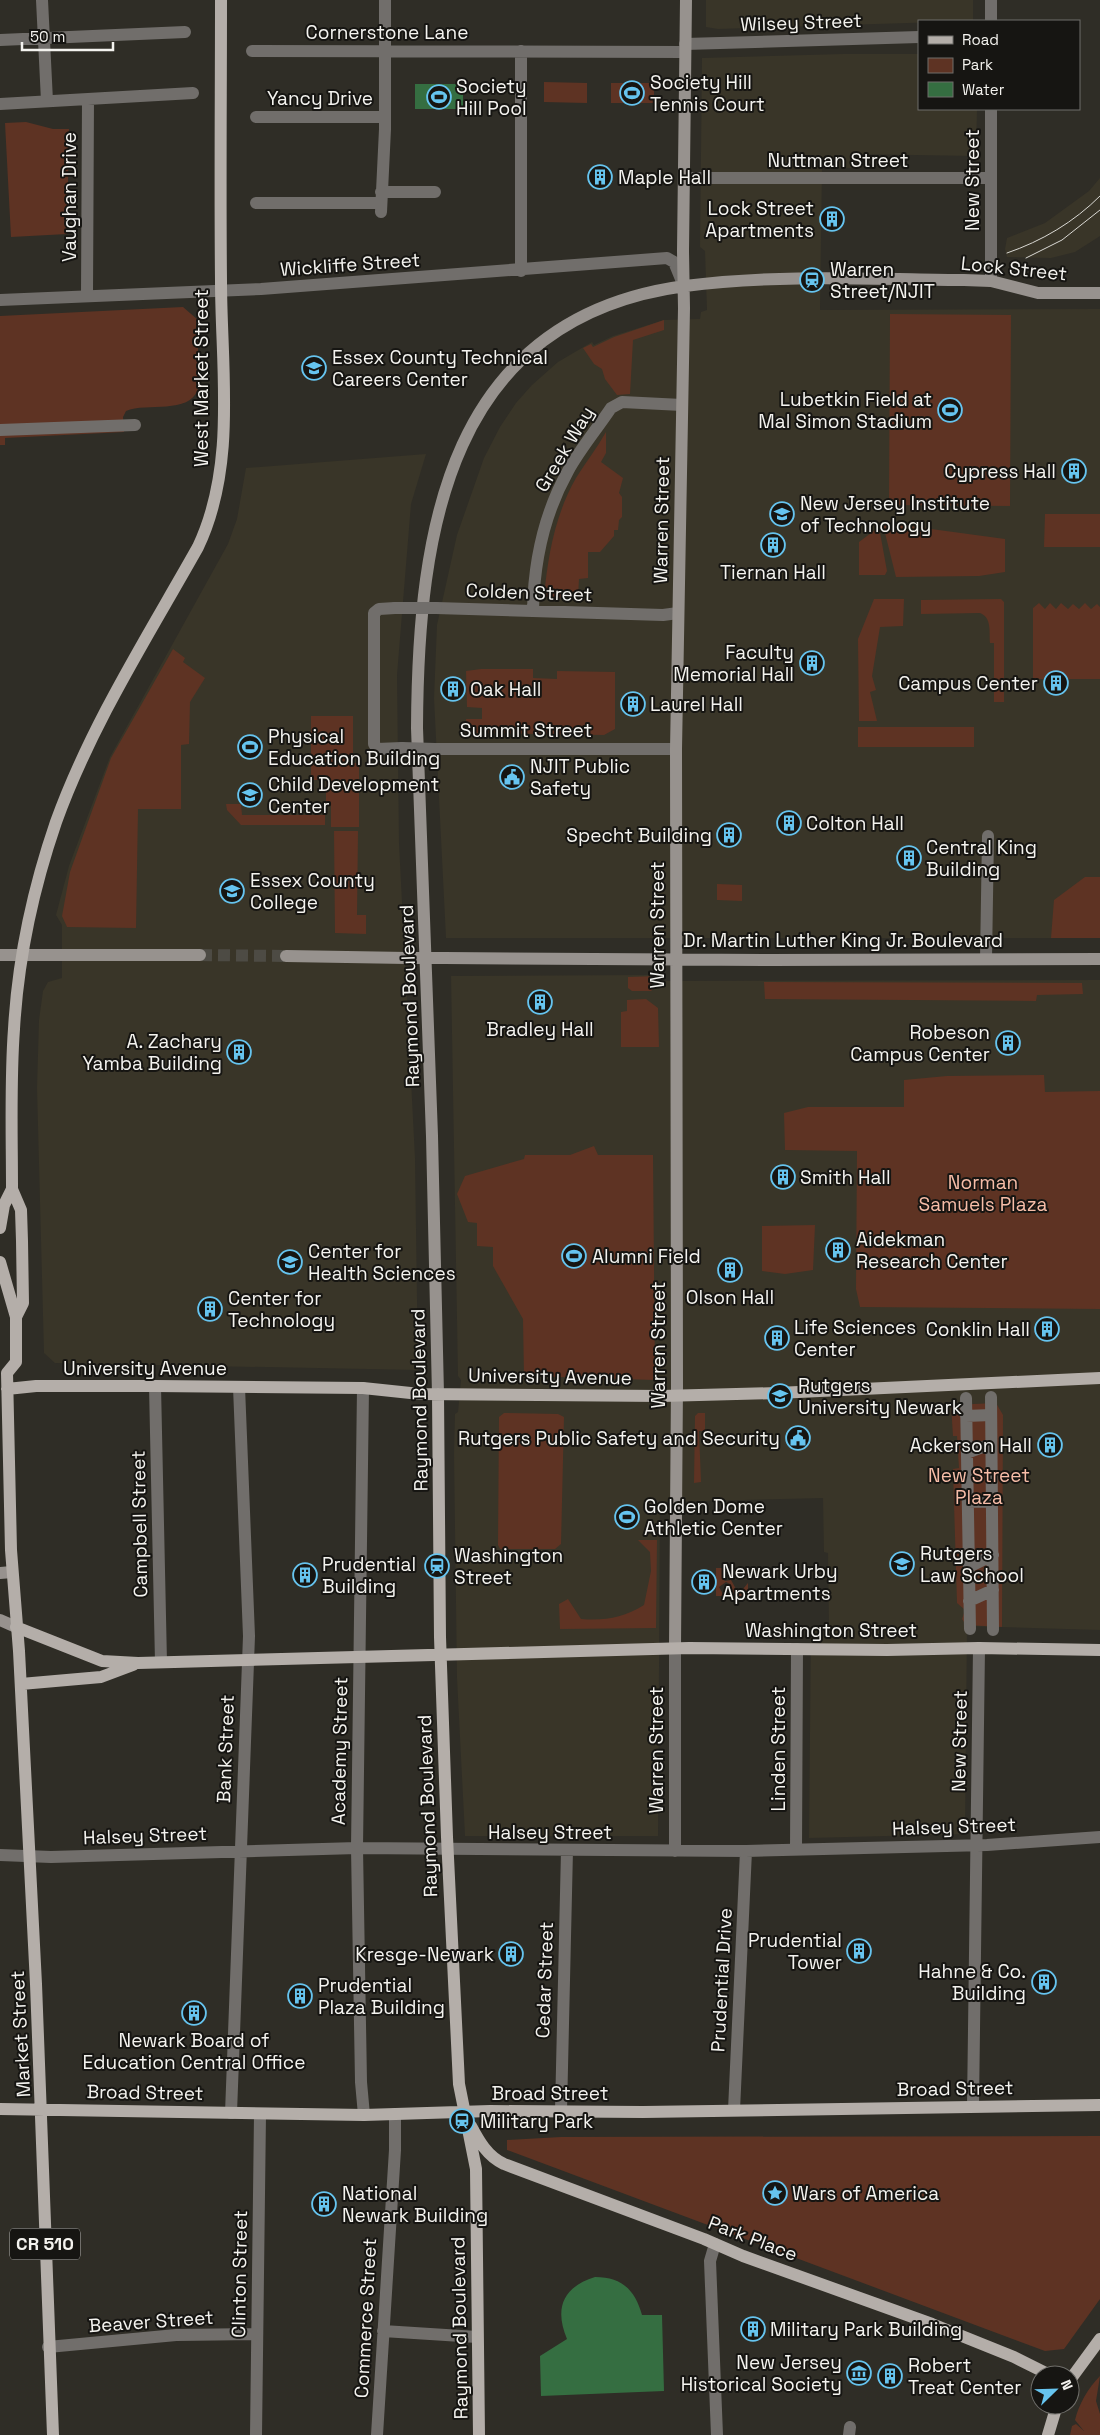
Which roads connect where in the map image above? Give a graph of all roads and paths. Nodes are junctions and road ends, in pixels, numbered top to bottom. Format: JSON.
{"nodes":[{"id":1,"x":42,"y":0,"type":"edge"},
{"id":2,"x":221,"y":0,"type":"edge"},
{"id":3,"x":385,"y":0,"type":"edge"},
{"id":4,"x":686,"y":0,"type":"edge"},
{"id":5,"x":991,"y":0,"type":"edge"},
{"id":6,"x":991,"y":20,"type":"edge"},
{"id":7,"x":185,"y":32,"type":"dead end"},
{"id":8,"x":918,"y":37,"type":"edge"},
{"id":9,"x":43,"y":38,"type":"junction"},
{"id":10,"x":0,"y":40,"type":"edge"},
{"id":11,"x":685,"y":48,"type":"junction"},
{"id":12,"x":252,"y":51,"type":"dead end"},
{"id":13,"x":385,"y":51,"type":"junction"},
{"id":14,"x":521,"y":51,"type":"junction"},
{"id":15,"x":193,"y":94,"type":"dead end"},
{"id":16,"x":88,"y":100,"type":"junction"},
{"id":17,"x":47,"y":101,"type":"junction"},
{"id":18,"x":0,"y":104,"type":"edge"},
{"id":19,"x":991,"y":110,"type":"edge"},
{"id":20,"x":256,"y":117,"type":"dead end"},
{"id":21,"x":385,"y":117,"type":"junction"},
{"id":22,"x":684,"y":178,"type":"junction"},
{"id":23,"x":991,"y":178,"type":"junction"},
{"id":24,"x":435,"y":192,"type":"dead end"},
{"id":25,"x":381,"y":202,"type":"junction"},
{"id":26,"x":256,"y":203,"type":"dead end"},
{"id":27,"x":521,"y":271,"type":"junction"},
{"id":28,"x":991,"y":281,"type":"junction"},
{"id":29,"x":684,"y":286,"type":"junction"},
{"id":30,"x":221,"y":290,"type":"junction"},
{"id":31,"x":1100,"y":293,"type":"edge"},
{"id":32,"x":87,"y":295,"type":"junction"},
{"id":33,"x":0,"y":300,"type":"edge"},
{"id":34,"x":682,"y":405,"type":"junction"},
{"id":35,"x":135,"y":425,"type":"dead end"},
{"id":36,"x":0,"y":430,"type":"edge"},
{"id":37,"x":533,"y":610,"type":"junction"},
{"id":38,"x":678,"y":613,"type":"junction"},
{"id":39,"x":676,"y":748,"type":"junction"},
{"id":40,"x":377,"y":749,"type":"joint"},
{"id":41,"x":988,"y":836,"type":"dead end"},
{"id":42,"x":200,"y":954,"type":"tunnel mouth"},
{"id":43,"x":0,"y":955,"type":"edge"},
{"id":44,"x":23,"y":955,"type":"junction"},
{"id":45,"x":286,"y":956,"type":"tunnel mouth"},
{"id":46,"x":676,"y":959,"type":"junction"},
{"id":47,"x":986,"y":959,"type":"junction"},
{"id":48,"x":1100,"y":959,"type":"edge"},
{"id":49,"x":12,"y":1188,"type":"junction"},
{"id":50,"x":0,"y":1228,"type":"edge"},
{"id":51,"x":0,"y":1262,"type":"edge"},
{"id":52,"x":16,"y":1317,"type":"junction"},
{"id":53,"x":3,"y":1368,"type":"edge"},
{"id":54,"x":1100,"y":1378,"type":"edge"},
{"id":55,"x":155,"y":1386,"type":"junction"},
{"id":56,"x":239,"y":1387,"type":"junction"},
{"id":57,"x":363,"y":1388,"type":"junction"},
{"id":58,"x":4,"y":1389,"type":"edge"},
{"id":59,"x":438,"y":1394,"type":"junction"},
{"id":60,"x":677,"y":1396,"type":"junction"},
{"id":61,"x":991,"y":1397,"type":"dead end"},
{"id":62,"x":966,"y":1398,"type":"dead end"},
{"id":63,"x":991,"y":1415,"type":"junction"},
{"id":64,"x":966,"y":1416,"type":"junction"},
{"id":65,"x":992,"y":1444,"type":"junction"},
{"id":66,"x":967,"y":1453,"type":"junction"},
{"id":67,"x":992,"y":1501,"type":"junction"},
{"id":68,"x":968,"y":1502,"type":"junction"},
{"id":69,"x":992,"y":1556,"type":"junction"},
{"id":70,"x":969,"y":1567,"type":"junction"},
{"id":71,"x":6,"y":1573,"type":"edge"},
{"id":72,"x":993,"y":1590,"type":"junction"},
{"id":73,"x":969,"y":1601,"type":"junction"},
{"id":74,"x":0,"y":1620,"type":"edge"},
{"id":75,"x":16,"y":1627,"type":"junction"},
{"id":76,"x":970,"y":1629,"type":"dead end"},
{"id":77,"x":993,"y":1630,"type":"dead end"},
{"id":78,"x":675,"y":1648,"type":"junction"},
{"id":79,"x":979,"y":1648,"type":"junction"},
{"id":80,"x":797,"y":1649,"type":"junction"},
{"id":81,"x":1100,"y":1650,"type":"edge"},
{"id":82,"x":441,"y":1655,"type":"junction"},
{"id":83,"x":360,"y":1658,"type":"junction"},
{"id":84,"x":248,"y":1659,"type":"junction"},
{"id":85,"x":161,"y":1662,"type":"junction"},
{"id":86,"x":138,"y":1663,"type":"junction"},
{"id":87,"x":21,"y":1684,"type":"junction"},
{"id":88,"x":1100,"y":1838,"type":"edge"},
{"id":89,"x":977,"y":1845,"type":"junction"},
{"id":90,"x":357,"y":1848,"type":"junction"},
{"id":91,"x":448,"y":1850,"type":"junction"},
{"id":92,"x":567,"y":1850,"type":"junction"},
{"id":93,"x":796,"y":1850,"type":"junction"},
{"id":94,"x":240,"y":1851,"type":"junction"},
{"id":95,"x":675,"y":1851,"type":"junction"},
{"id":96,"x":746,"y":1851,"type":"junction"},
{"id":97,"x":0,"y":1855,"type":"edge"},
{"id":98,"x":29,"y":1856,"type":"junction"},
{"id":99,"x":973,"y":2106,"type":"junction"},
{"id":100,"x":1100,"y":2106,"type":"edge"},
{"id":101,"x":0,"y":2109,"type":"edge"},
{"id":102,"x":42,"y":2110,"type":"junction"},
{"id":103,"x":734,"y":2110,"type":"junction"},
{"id":104,"x":561,"y":2111,"type":"junction"},
{"id":105,"x":463,"y":2112,"type":"junction"},
{"id":106,"x":231,"y":2113,"type":"junction"},
{"id":107,"x":260,"y":2114,"type":"junction"},
{"id":108,"x":395,"y":2114,"type":"junction"},
{"id":109,"x":364,"y":2115,"type":"junction"},
{"id":110,"x":715,"y":2244,"type":"junction"},
{"id":111,"x":383,"y":2331,"type":"junction"},
{"id":112,"x":256,"y":2334,"type":"junction"},
{"id":113,"x":476,"y":2337,"type":"junction"},
{"id":114,"x":1100,"y":2339,"type":"edge"},
{"id":115,"x":48,"y":2347,"type":"junction"},
{"id":116,"x":1030,"y":2365,"type":"edge"},
{"id":117,"x":1080,"y":2366,"type":"edge"},
{"id":118,"x":1054,"y":2415,"type":"edge"},
{"id":119,"x":53,"y":2435,"type":"edge"},
{"id":120,"x":256,"y":2435,"type":"edge"},
{"id":121,"x":377,"y":2435,"type":"edge"},
{"id":122,"x":479,"y":2435,"type":"edge"},
{"id":123,"x":717,"y":2435,"type":"edge"},
{"id":124,"x":1048,"y":2435,"type":"edge"}],
"edges":[{"from":1,"to":9,"type":"street"},
{"from":2,"to":30,"type":"main road","name":"West Market Street"},
{"from":3,"to":13,"type":"street"},
{"from":4,"to":11,"type":"main road","name":"Warren Street"},
{"from":5,"to":6,"type":"street"},
{"from":7,"to":9,"type":"street"},
{"from":8,"to":11,"type":"street","name":"Wilsey Street"},
{"from":9,"to":10,"type":"street"},
{"from":9,"to":17,"type":"street"},
{"from":11,"to":14,"type":"street","name":"Wilsey Street"},
{"from":11,"to":22,"type":"main road","name":"Warren Street"},
{"from":12,"to":13,"type":"street","name":"Cornerstone Lane"},
{"from":13,"to":14,"type":"street","name":"Cornerstone Lane"},
{"from":13,"to":21,"type":"street"},
{"from":14,"to":27,"type":"street"},
{"from":15,"to":16,"type":"street"},
{"from":16,"to":17,"type":"street"},
{"from":16,"to":32,"type":"street","name":"Vaughan Drive"},
{"from":17,"to":18,"type":"street"},
{"from":19,"to":23,"type":"street","name":"New Street"},
{"from":20,"to":21,"type":"street","name":"Yancy Drive"},
{"from":21,"to":25,"type":"street"},
{"from":22,"to":23,"type":"street","name":"Nuttman Street"},
{"from":22,"to":29,"type":"main road","name":"Warren Street"},
{"from":23,"to":28,"type":"street","name":"New Street"},
{"from":24,"to":25,"type":"street"},
{"from":25,"to":26,"type":"street"},
{"from":27,"to":29,"type":"street","name":"Wickliffe Street"},
{"from":27,"to":30,"type":"street","name":"Wickliffe Street"},
{"from":28,"to":29,"type":"main road","name":"Lock Street"},
{"from":28,"to":31,"type":"main road","name":"Lock Street"},
{"from":29,"to":34,"type":"main road","name":"Warren Street"},
{"from":29,"to":59,"type":"main road","name":"Raymond Boulevard"},
{"from":30,"to":32,"type":"street","name":"Wickliffe Street"},
{"from":30,"to":44,"type":"main road","name":"West Market Street"},
{"from":32,"to":33,"type":"street","name":"Wickliffe Street"},
{"from":34,"to":37,"type":"street","name":"Greek Way"},
{"from":34,"to":38,"type":"main road","name":"Warren Street"},
{"from":35,"to":36,"type":"street"},
{"from":37,"to":38,"type":"street","name":"Colden Street"},
{"from":37,"to":40,"type":"street","name":"Colden Street","bridge":true},
{"from":38,"to":39,"type":"main road","name":"Warren Street"},
{"from":39,"to":40,"type":"street","name":"Summit Street","bridge":true},
{"from":39,"to":46,"type":"main road","name":"Warren Street"},
{"from":41,"to":47,"type":"street"},
{"from":42,"to":44,"type":"main road"},
{"from":43,"to":44,"type":"main road"},
{"from":44,"to":49,"type":"main road","name":"Market Street"},
{"from":45,"to":46,"type":"main road","name":"Dr. Martin Luther King Jr. Boulevard","bridge":true},
{"from":46,"to":47,"type":"main road","name":"Dr. Martin Luther King Jr. Boulevard"},
{"from":46,"to":60,"type":"main road","name":"Warren Street"},
{"from":47,"to":48,"type":"main road","name":"Dr. Martin Luther King Jr. Boulevard"},
{"from":49,"to":50,"type":"main road","name":"Market Street"},
{"from":49,"to":52,"type":"main road","name":"Market Street"},
{"from":51,"to":52,"type":"main road"},
{"from":52,"to":53,"type":"main road","name":"Market Street"},
{"from":53,"to":58,"type":"main road","name":"Market Street","number":"CR 510"},
{"from":54,"to":60,"type":"main road","name":"University Avenue"},
{"from":55,"to":56,"type":"main road","name":"University Avenue"},
{"from":55,"to":58,"type":"main road","name":"University Avenue"},
{"from":55,"to":85,"type":"street","name":"Campbell Street"},
{"from":56,"to":57,"type":"main road","name":"University Avenue"},
{"from":56,"to":84,"type":"street","name":"Bank Street"},
{"from":57,"to":59,"type":"main road","name":"University Avenue"},
{"from":57,"to":83,"type":"street","name":"Academy Street"},
{"from":58,"to":71,"type":"main road","name":"Market Street","number":"CR 510"},
{"from":59,"to":60,"type":"main road","name":"University Avenue"},
{"from":59,"to":82,"type":"main road","name":"Raymond Boulevard"},
{"from":60,"to":78,"type":"main road","name":"Warren Street"},
{"from":61,"to":63,"type":"street"},
{"from":62,"to":64,"type":"street"},
{"from":63,"to":64,"type":"street"},
{"from":63,"to":65,"type":"street"},
{"from":64,"to":66,"type":"street"},
{"from":65,"to":66,"type":"street"},
{"from":65,"to":67,"type":"street"},
{"from":66,"to":68,"type":"street"},
{"from":67,"to":68,"type":"street"},
{"from":67,"to":69,"type":"street"},
{"from":68,"to":70,"type":"street"},
{"from":69,"to":70,"type":"street"},
{"from":69,"to":72,"type":"street"},
{"from":70,"to":73,"type":"street"},
{"from":71,"to":75,"type":"main road","name":"Market Street","number":"CR 510"},
{"from":72,"to":73,"type":"street"},
{"from":72,"to":77,"type":"street"},
{"from":73,"to":76,"type":"street"},
{"from":74,"to":75,"type":"main road","name":"Washington Street"},
{"from":75,"to":86,"type":"main road","name":"Washington Street"},
{"from":75,"to":87,"type":"main road","name":"Market Street","number":"CR 510"},
{"from":78,"to":80,"type":"main road","name":"Washington Street"},
{"from":78,"to":82,"type":"main road","name":"Washington Street"},
{"from":78,"to":95,"type":"street","name":"Warren Street"},
{"from":79,"to":80,"type":"main road","name":"Washington Street"},
{"from":79,"to":81,"type":"main road","name":"Washington Street"},
{"from":79,"to":89,"type":"street","name":"New Street"},
{"from":80,"to":93,"type":"street","name":"Linden Street"},
{"from":82,"to":83,"type":"main road","name":"Washington Street"},
{"from":82,"to":91,"type":"main road","name":"Raymond Boulevard"},
{"from":83,"to":84,"type":"main road","name":"Washington Street"},
{"from":83,"to":90,"type":"street","name":"Academy Street"},
{"from":84,"to":85,"type":"main road","name":"Washington Street"},
{"from":84,"to":94,"type":"street","name":"Bank Street"},
{"from":85,"to":86,"type":"main road","name":"Washington Street"},
{"from":86,"to":87,"type":"main road"},
{"from":87,"to":98,"type":"main road","name":"Market Street","number":"CR 510"},
{"from":88,"to":89,"type":"street","name":"Halsey Street"},
{"from":89,"to":93,"type":"street","name":"Halsey Street"},
{"from":89,"to":99,"type":"street","name":"New Street"},
{"from":90,"to":91,"type":"street","name":"Halsey Street"},
{"from":90,"to":94,"type":"street","name":"Halsey Street"},
{"from":90,"to":109,"type":"street","name":"Academy Street"},
{"from":91,"to":92,"type":"street","name":"Halsey Street"},
{"from":91,"to":105,"type":"main road","name":"Raymond Boulevard"},
{"from":92,"to":95,"type":"street","name":"Halsey Street"},
{"from":92,"to":104,"type":"street","name":"Cedar Street"},
{"from":93,"to":96,"type":"street","name":"Halsey Street"},
{"from":94,"to":98,"type":"street","name":"Halsey Street"},
{"from":94,"to":106,"type":"street","name":"Bank Street"},
{"from":95,"to":96,"type":"street","name":"Halsey Street"},
{"from":96,"to":103,"type":"street","name":"Prudential Drive"},
{"from":97,"to":98,"type":"street","name":"Halsey Street"},
{"from":98,"to":102,"type":"main road","name":"Market Street","number":"CR 510"},
{"from":99,"to":100,"type":"main road","name":"Broad Street"},
{"from":99,"to":103,"type":"main road","name":"Broad Street"},
{"from":101,"to":102,"type":"main road","name":"Broad Street"},
{"from":102,"to":106,"type":"main road","name":"Broad Street"},
{"from":102,"to":115,"type":"main road","name":"Market Street","number":"CR 510"},
{"from":103,"to":104,"type":"main road","name":"Broad Street"},
{"from":104,"to":105,"type":"main road","name":"Broad Street"},
{"from":105,"to":108,"type":"main road","name":"Broad Street"},
{"from":105,"to":110,"type":"main road","name":"Park Place"},
{"from":105,"to":113,"type":"main road","name":"Raymond Boulevard"},
{"from":106,"to":107,"type":"main road","name":"Broad Street"},
{"from":107,"to":109,"type":"main road","name":"Broad Street"},
{"from":107,"to":112,"type":"street","name":"Clinton Street"},
{"from":108,"to":109,"type":"main road","name":"Broad Street"},
{"from":108,"to":111,"type":"street","name":"Commerce Street"},
{"from":110,"to":116,"type":"main road","name":"Park Place"},
{"from":110,"to":123,"type":"street"},
{"from":111,"to":113,"type":"street"},
{"from":111,"to":121,"type":"street","name":"Commerce Street"},
{"from":112,"to":115,"type":"street","name":"Beaver Street"},
{"from":112,"to":120,"type":"street","name":"Clinton Street"},
{"from":113,"to":122,"type":"main road","name":"Raymond Boulevard"},
{"from":114,"to":117,"type":"main road"},
{"from":115,"to":119,"type":"main road","name":"Market Street","number":"CR 510"},
{"from":118,"to":124,"type":"main road"}]}
